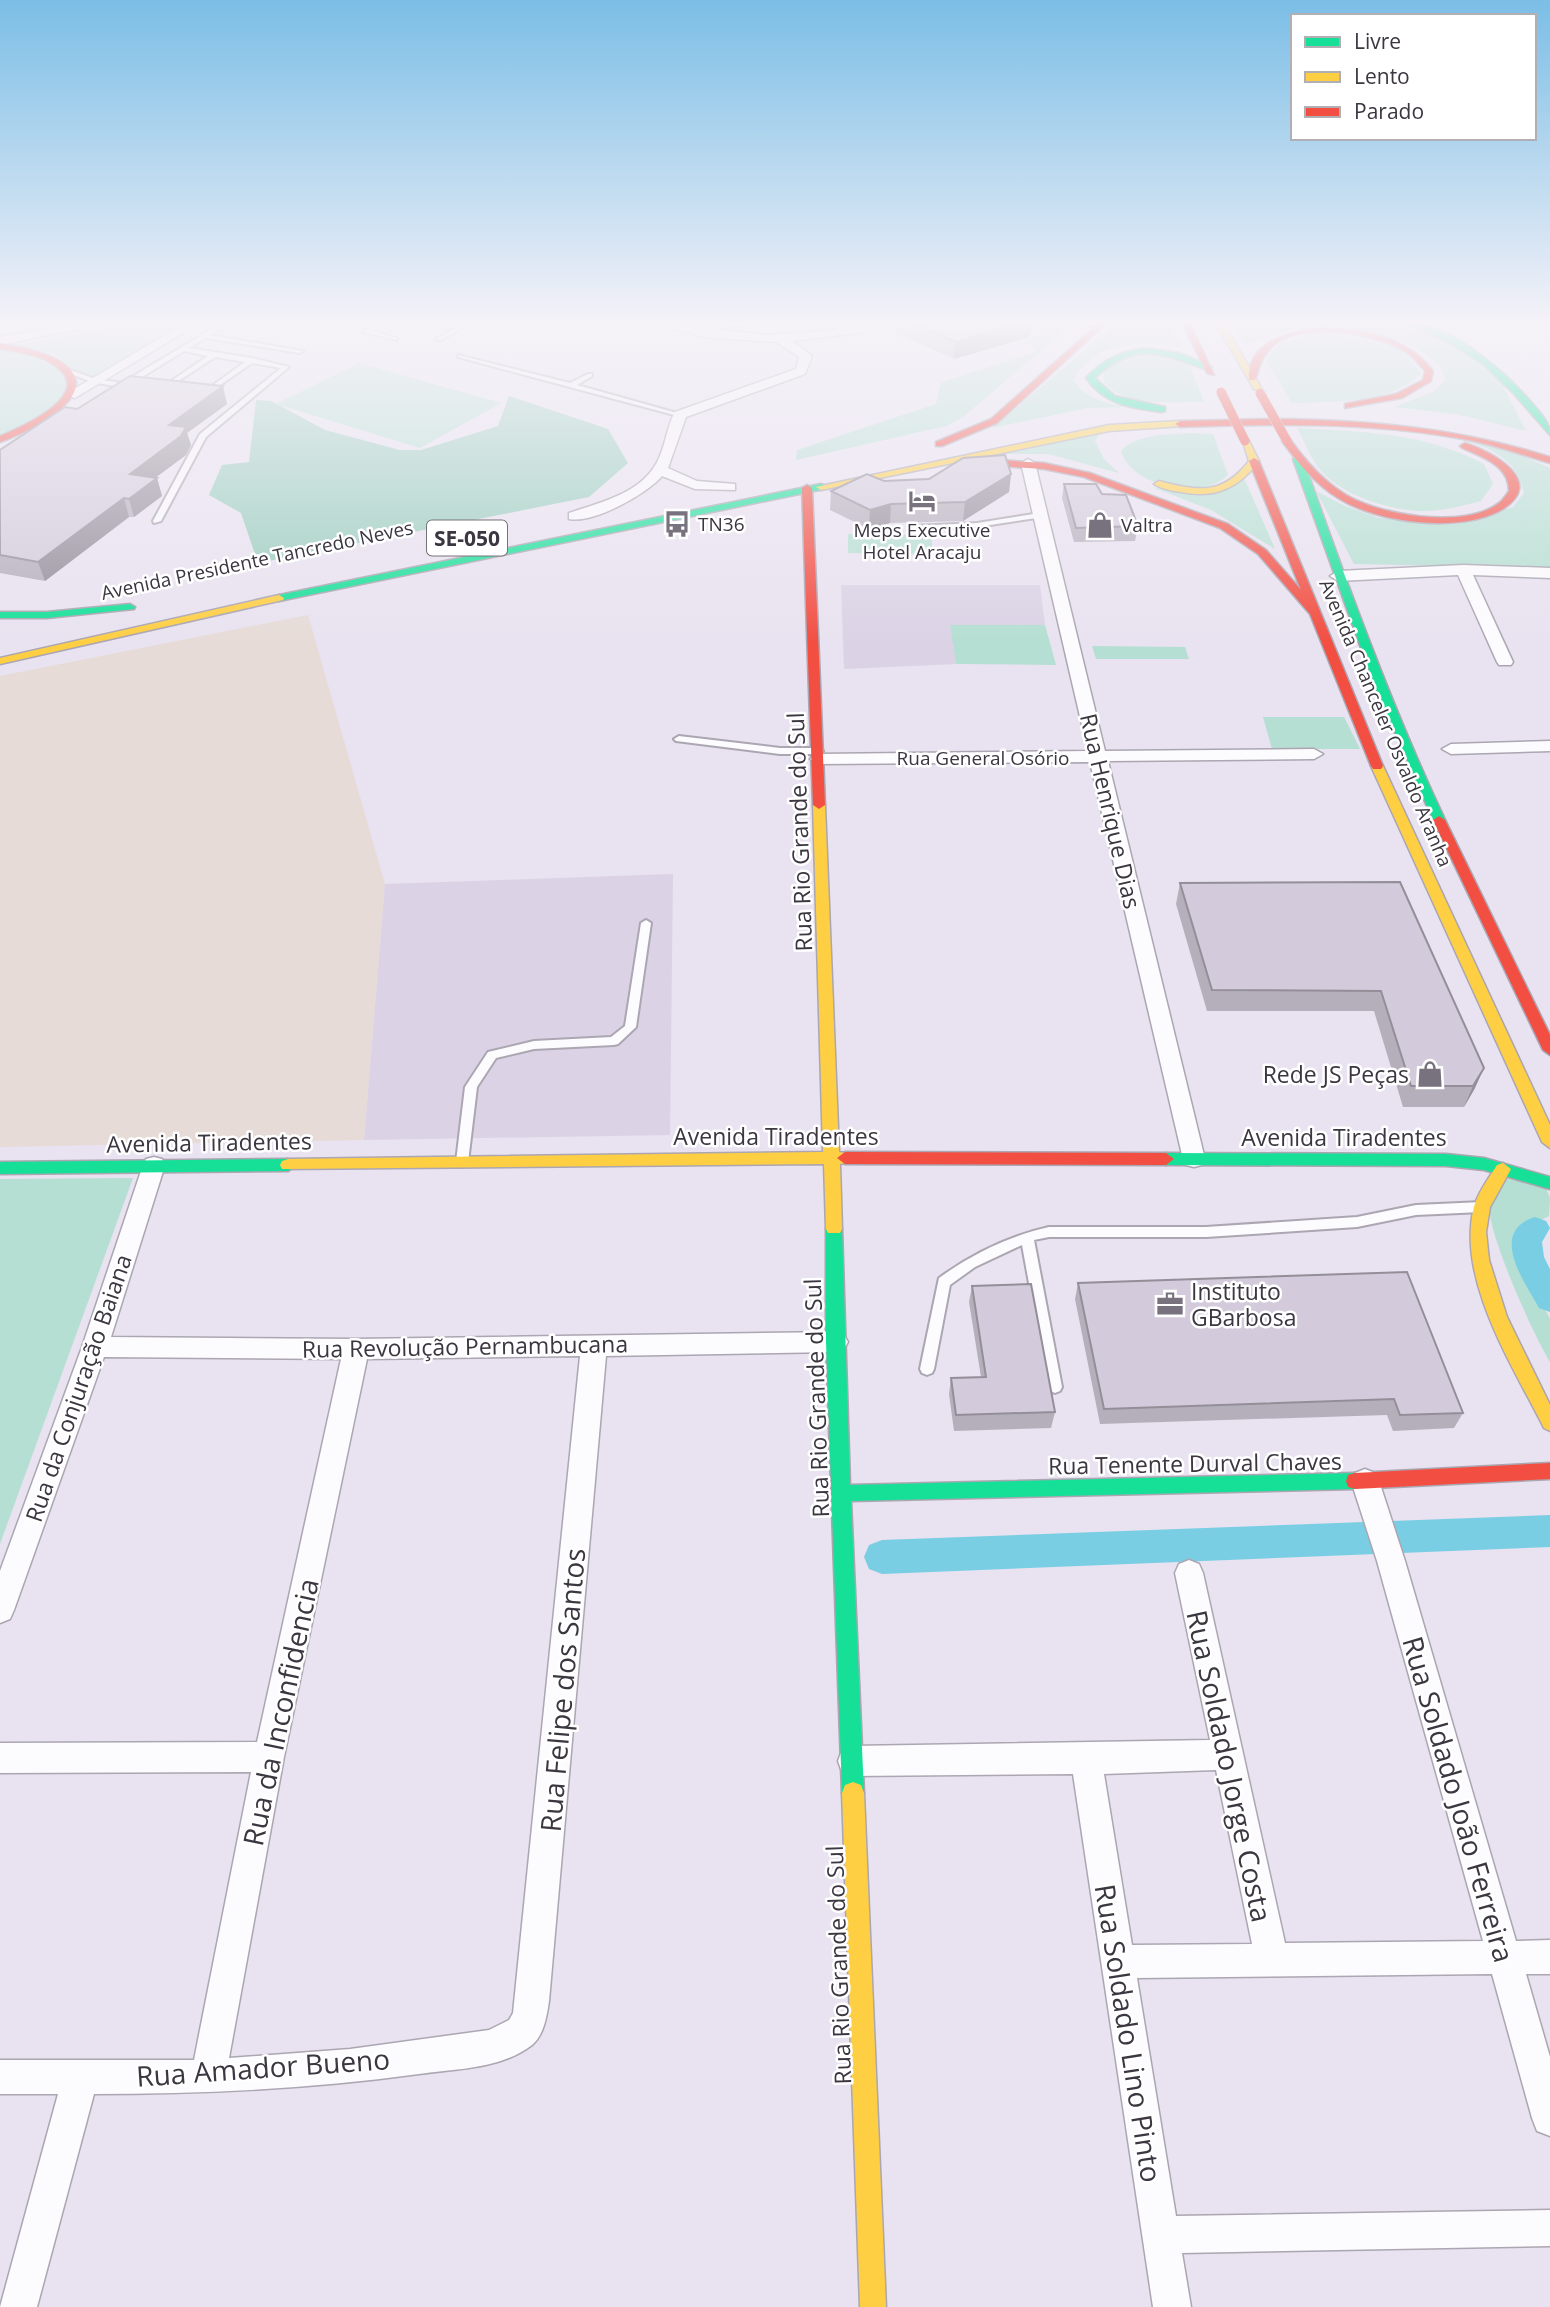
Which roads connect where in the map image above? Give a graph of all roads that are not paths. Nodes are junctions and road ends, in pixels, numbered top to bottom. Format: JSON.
{"nodes":[{"id":1,"x":24,"y":429,"type":"edge"},
{"id":2,"x":211,"y":429,"type":"edge"},
{"id":3,"x":675,"y":429,"type":"edge"},
{"id":4,"x":975,"y":429,"type":"edge"},
{"id":5,"x":1028,"y":429,"type":"edge"},
{"id":6,"x":1103,"y":429,"type":"edge"},
{"id":7,"x":1134,"y":429,"type":"edge"},
{"id":8,"x":1239,"y":429,"type":"edge"},
{"id":9,"x":1280,"y":429,"type":"edge"},
{"id":10,"x":1383,"y":429,"type":"edge"},
{"id":11,"x":1450,"y":429,"type":"edge"},
{"id":12,"x":1494,"y":429,"type":"edge"},
{"id":13,"x":2,"y":440,"type":"edge"},
{"id":14,"x":1111,"y":442,"type":"dead end"},
{"id":15,"x":1550,"y":447,"type":"edge"},
{"id":16,"x":1298,"y":459,"type":"junction"},
{"id":17,"x":1550,"y":460,"type":"edge"},
{"id":18,"x":1254,"y":461,"type":"junction"},
{"id":19,"x":932,"y":463,"type":"junction"},
{"id":20,"x":1028,"y":463,"type":"junction"},
{"id":21,"x":661,"y":470,"type":"junction"},
{"id":22,"x":1135,"y":475,"type":"dead end"},
{"id":23,"x":737,"y":485,"type":"joint"},
{"id":24,"x":807,"y":488,"type":"junction"},
{"id":25,"x":679,"y":496,"type":"dead end"},
{"id":26,"x":653,"y":501,"type":"dead end"},
{"id":27,"x":1040,"y":515,"type":"junction"},
{"id":28,"x":567,"y":517,"type":"joint"},
{"id":29,"x":157,"y":521,"type":"dead end"},
{"id":30,"x":913,"y":528,"type":"edge"},
{"id":31,"x":1463,"y":570,"type":"junction"},
{"id":32,"x":1550,"y":573,"type":"edge"},
{"id":33,"x":1338,"y":576,"type":"junction"},
{"id":34,"x":1314,"y":612,"type":"junction"},
{"id":35,"x":0,"y":615,"type":"edge"},
{"id":36,"x":26,"y":631,"type":"dead end"},
{"id":37,"x":0,"y":661,"type":"edge"},
{"id":38,"x":1505,"y":662,"type":"dead end"},
{"id":39,"x":679,"y":739,"type":"dead end"},
{"id":40,"x":1550,"y":746,"type":"edge"},
{"id":41,"x":1451,"y":749,"type":"dead end"},
{"id":42,"x":1314,"y":754,"type":"dead end"},
{"id":43,"x":819,"y":755,"type":"junction"},
{"id":44,"x":1097,"y":757,"type":"junction"},
{"id":45,"x":646,"y":923,"type":"dead end"},
{"id":46,"x":1550,"y":1050,"type":"edge"},
{"id":47,"x":1550,"y":1142,"type":"edge"},
{"id":48,"x":833,"y":1158,"type":"junction"},
{"id":49,"x":1194,"y":1159,"type":"junction"},
{"id":50,"x":462,"y":1162,"type":"junction"},
{"id":51,"x":153,"y":1165,"type":"junction"},
{"id":52,"x":0,"y":1167,"type":"edge"},
{"id":53,"x":1503,"y":1169,"type":"junction"},
{"id":54,"x":1550,"y":1184,"type":"edge"},
{"id":55,"x":1482,"y":1207,"type":"junction"},
{"id":56,"x":1027,"y":1237,"type":"junction"},
{"id":57,"x":835,"y":1342,"type":"junction"},
{"id":58,"x":594,"y":1345,"type":"junction"},
{"id":59,"x":95,"y":1347,"type":"junction"},
{"id":60,"x":356,"y":1349,"type":"junction"},
{"id":61,"x":927,"y":1369,"type":"dead end"},
{"id":62,"x":1055,"y":1387,"type":"dead end"},
{"id":63,"x":1550,"y":1423,"type":"edge"},
{"id":64,"x":1547,"y":1477,"type":"edge"},
{"id":65,"x":1365,"y":1482,"type":"junction"},
{"id":66,"x":842,"y":1493,"type":"junction"},
{"id":67,"x":1189,"y":1573,"type":"dead end"},
{"id":68,"x":0,"y":1610,"type":"edge"},
{"id":69,"x":1228,"y":1754,"type":"junction"},
{"id":70,"x":269,"y":1757,"type":"junction"},
{"id":71,"x":0,"y":1758,"type":"edge"},
{"id":72,"x":1086,"y":1759,"type":"junction"},
{"id":73,"x":853,"y":1761,"type":"junction"},
{"id":74,"x":1503,"y":1957,"type":"junction"},
{"id":75,"x":1550,"y":1957,"type":"edge"},
{"id":76,"x":1272,"y":1959,"type":"junction"},
{"id":77,"x":1117,"y":1962,"type":"junction"},
{"id":78,"x":521,"y":2032,"type":"joint"},
{"id":79,"x":81,"y":2076,"type":"junction"},
{"id":80,"x":0,"y":2077,"type":"edge"},
{"id":81,"x":208,"y":2077,"type":"junction"},
{"id":82,"x":1550,"y":2118,"type":"edge"},
{"id":83,"x":1550,"y":2228,"type":"edge"},
{"id":84,"x":1160,"y":2235,"type":"junction"},
{"id":85,"x":18,"y":2307,"type":"edge"},
{"id":86,"x":873,"y":2307,"type":"edge"},
{"id":87,"x":1172,"y":2307,"type":"edge"}],
"edges":[{"from":1,"to":13,"type":"main road"},
{"from":2,"to":29,"type":"lane"},
{"from":3,"to":21,"type":"street"},
{"from":4,"to":5,"type":"main road","number":"SE-050"},
{"from":6,"to":19,"type":"main road","number":"SE-050"},
{"from":7,"to":14,"type":"main road"},
{"from":8,"to":18,"type":"main road","name":"Avenida Chanceler Osvaldo Aranha","bridge":true},
{"from":9,"to":16,"type":"main road","name":"Avenida Chanceler Osvaldo Aranha","bridge":true},
{"from":10,"to":16,"type":"main road"},
{"from":11,"to":17,"type":"main road"},
{"from":12,"to":15,"type":"main road"},
{"from":16,"to":33,"type":"main road","name":"Avenida Chanceler Osvaldo Aranha"},
{"from":18,"to":22,"type":"main road"},
{"from":18,"to":34,"type":"main road","name":"Avenida Chanceler Osvaldo Aranha"},
{"from":19,"to":20,"type":"main road"},
{"from":19,"to":24,"type":"main road","name":"Avenida Presidente Tancredo Neves","number":"SE-050"},
{"from":20,"to":27,"type":"street","name":"Rua Henrique Dias"},
{"from":20,"to":34,"type":"main road"},
{"from":21,"to":23,"type":"street"},
{"from":21,"to":28,"type":"street"},
{"from":23,"to":25,"type":"main road"},
{"from":24,"to":37,"type":"main road","name":"Avenida Presidente Tancredo Neves","number":"SE-050"},
{"from":24,"to":43,"type":"main road","name":"Rua Rio Grande do Sul"},
{"from":26,"to":28,"type":"main road"},
{"from":27,"to":30,"type":"lane"},
{"from":27,"to":44,"type":"street","name":"Rua Henrique Dias"},
{"from":31,"to":32,"type":"street"},
{"from":31,"to":33,"type":"street"},
{"from":31,"to":38,"type":"street"},
{"from":33,"to":46,"type":"main road","name":"Avenida Chanceler Osvaldo Aranha"},
{"from":34,"to":47,"type":"main road","name":"Avenida Chanceler Osvaldo Aranha"},
{"from":35,"to":36,"type":"main road","name":"Avenida Presidente Tancredo Neves"},
{"from":39,"to":43,"type":"lane"},
{"from":40,"to":41,"type":"street"},
{"from":42,"to":44,"type":"street","name":"Rua General Osório"},
{"from":43,"to":44,"type":"street","name":"Rua General Osório"},
{"from":43,"to":48,"type":"main road","name":"Rua Rio Grande do Sul"},
{"from":44,"to":49,"type":"street","name":"Rua Henrique Dias"},
{"from":45,"to":50,"type":"lane"},
{"from":48,"to":49,"type":"main road","name":"Avenida Tiradentes"},
{"from":48,"to":50,"type":"main road","name":"Avenida Tiradentes"},
{"from":48,"to":57,"type":"main road","name":"Rua Rio Grande do Sul"},
{"from":49,"to":53,"type":"main road","name":"Avenida Tiradentes"},
{"from":50,"to":51,"type":"main road","name":"Avenida Tiradentes"},
{"from":51,"to":52,"type":"main road","name":"Avenida Tiradentes"},
{"from":51,"to":59,"type":"street","name":"Rua da Conjuração Baiana"},
{"from":53,"to":54,"type":"main road","name":"Avenida Tiradentes"},
{"from":53,"to":55,"type":"main road"},
{"from":55,"to":56,"type":"lane"},
{"from":55,"to":63,"type":"main road"},
{"from":56,"to":61,"type":"lane"},
{"from":56,"to":62,"type":"lane"},
{"from":57,"to":58,"type":"street","name":"Rua Revolução Pernambucana"},
{"from":57,"to":66,"type":"main road","name":"Rua Rio Grande do Sul"},
{"from":58,"to":60,"type":"street","name":"Rua Revolução Pernambucana"},
{"from":58,"to":78,"type":"street","name":"Rua Felipe dos Santos"},
{"from":59,"to":60,"type":"street","name":"Rua Revolução Pernambucana"},
{"from":59,"to":68,"type":"street","name":"Rua da Conjuração Baiana"},
{"from":60,"to":70,"type":"street","name":"Rua da Inconfidencia"},
{"from":64,"to":65,"type":"main road","name":"Rua Tenente Durval Chaves"},
{"from":65,"to":66,"type":"main road","name":"Rua Tenente Durval Chaves"},
{"from":65,"to":74,"type":"street","name":"Rua Soldado João Ferreira"},
{"from":66,"to":73,"type":"main road","name":"Rua Rio Grande do Sul"},
{"from":67,"to":69,"type":"street","name":"Rua Soldado Jorge Costa"},
{"from":69,"to":72,"type":"street"},
{"from":69,"to":76,"type":"street","name":"Rua Soldado Jorge Costa"},
{"from":70,"to":71,"type":"street"},
{"from":70,"to":81,"type":"street","name":"Rua da Inconfidencia"},
{"from":72,"to":73,"type":"street"},
{"from":72,"to":77,"type":"street","name":"Rua Soldado Lino Pinto"},
{"from":73,"to":86,"type":"main road","name":"Rua Rio Grande do Sul"},
{"from":74,"to":75,"type":"street"},
{"from":74,"to":76,"type":"street"},
{"from":74,"to":82,"type":"street","name":"Rua Soldado João Ferreira"},
{"from":76,"to":77,"type":"street"},
{"from":77,"to":84,"type":"street","name":"Rua Soldado Lino Pinto"},
{"from":78,"to":81,"type":"street","name":"Rua Amador Bueno"},
{"from":79,"to":80,"type":"street","name":"Rua Amador Bueno"},
{"from":79,"to":81,"type":"street","name":"Rua Amador Bueno"},
{"from":79,"to":85,"type":"street"},
{"from":83,"to":84,"type":"street"},
{"from":84,"to":87,"type":"street","name":"Rua Soldado Lino Pinto"}]}
